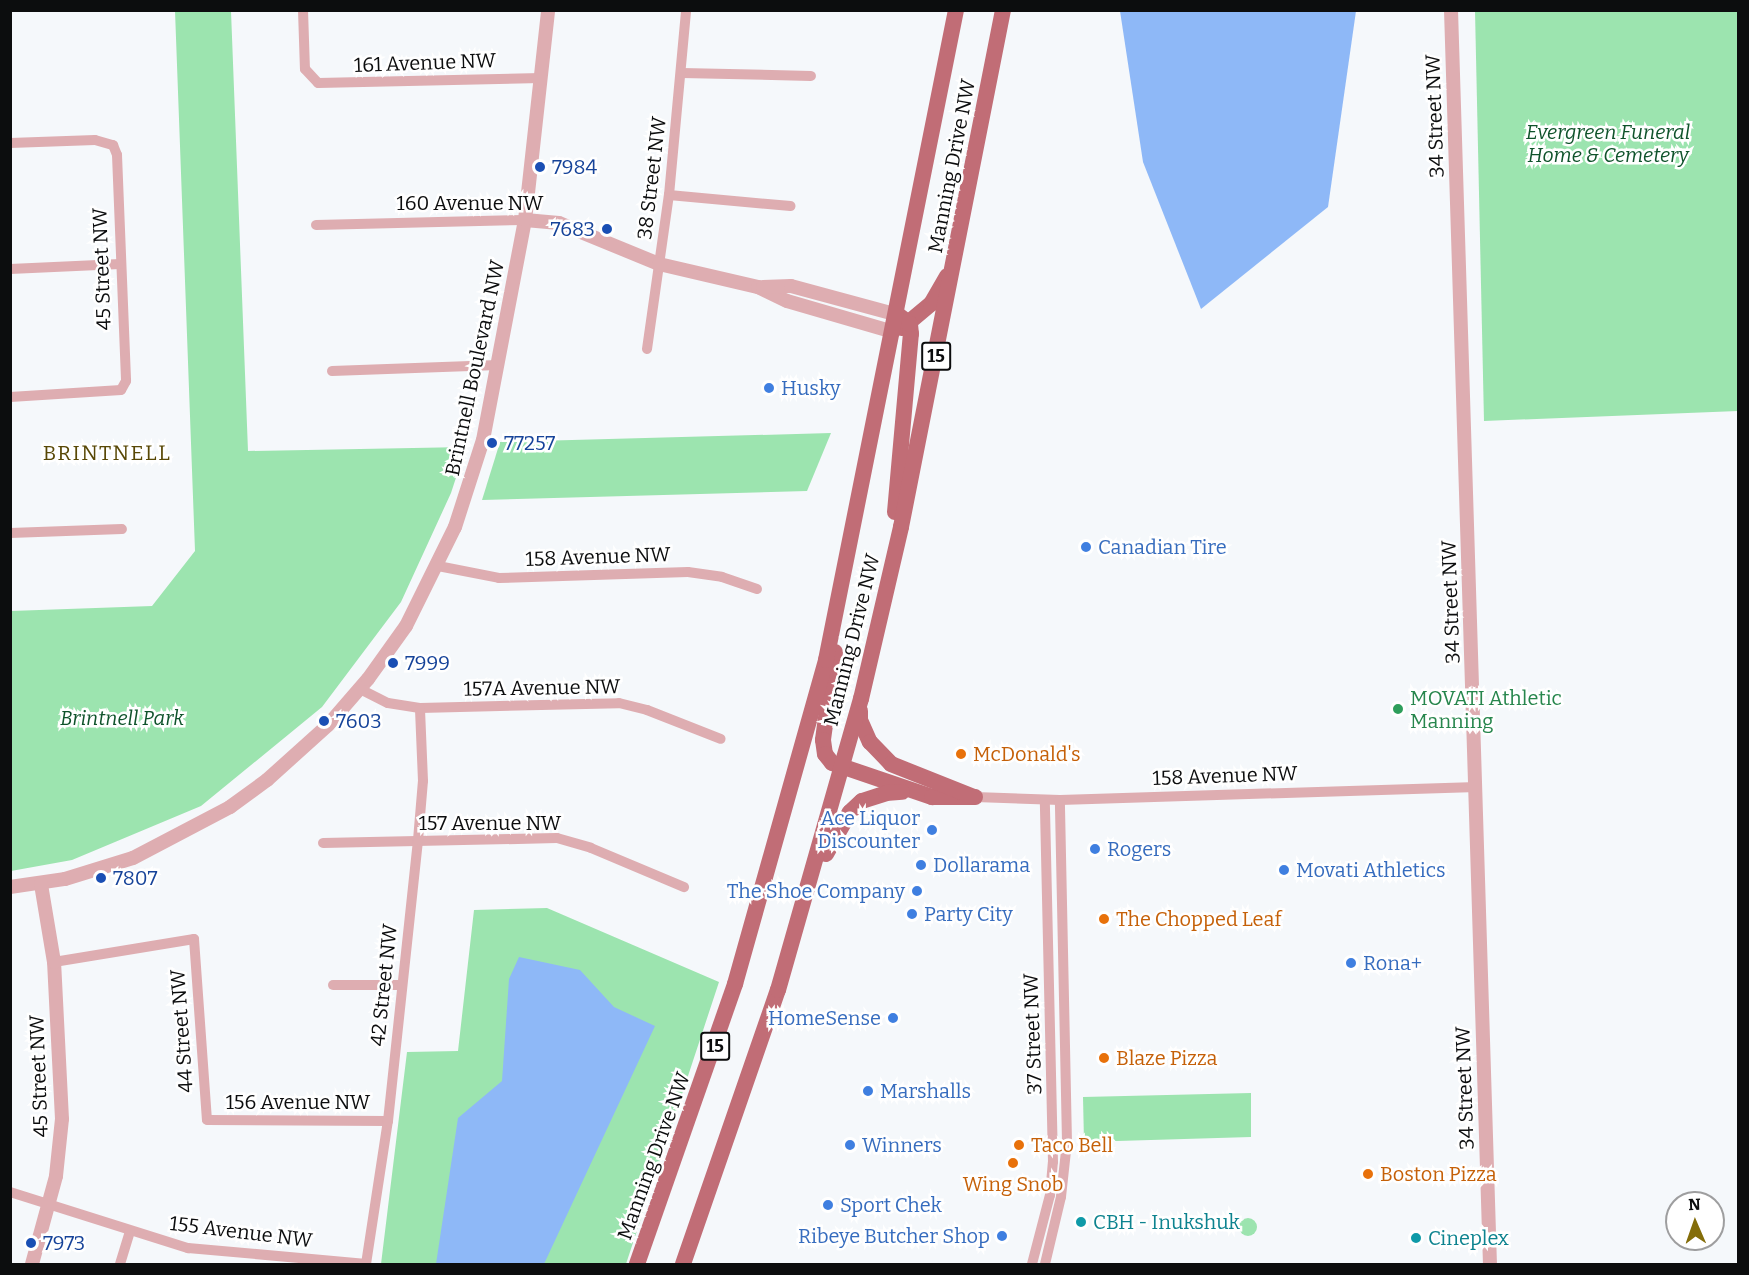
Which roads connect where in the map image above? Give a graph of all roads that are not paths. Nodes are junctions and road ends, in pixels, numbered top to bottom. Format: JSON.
{"nodes":[{"id":1,"x":303,"y":10,"type":"edge"},
{"id":2,"x":548,"y":10,"type":"edge"},
{"id":3,"x":686,"y":10,"type":"edge"},
{"id":4,"x":956,"y":10,"type":"edge"},
{"id":5,"x":1003,"y":10,"type":"edge"},
{"id":6,"x":1451,"y":10,"type":"edge"},
{"id":7,"x":682,"y":73,"type":"junction"},
{"id":8,"x":811,"y":76,"type":"dead end"},
{"id":9,"x":541,"y":78,"type":"junction"},
{"id":10,"x":10,"y":143,"type":"edge"},
{"id":11,"x":669,"y":195,"type":"junction"},
{"id":12,"x":791,"y":206,"type":"dead end"},
{"id":13,"x":525,"y":220,"type":"junction"},
{"id":14,"x":316,"y":225,"type":"dead end"},
{"id":15,"x":954,"y":262,"type":"junction"},
{"id":16,"x":120,"y":264,"type":"junction"},
{"id":17,"x":659,"y":264,"type":"junction"},
{"id":18,"x":10,"y":269,"type":"edge"},
{"id":19,"x":758,"y":287,"type":"junction"},
{"id":20,"x":904,"y":319,"type":"junction"},
{"id":21,"x":894,"y":332,"type":"junction"},
{"id":22,"x":647,"y":349,"type":"dead end"},
{"id":23,"x":498,"y":365,"type":"junction"},
{"id":24,"x":332,"y":371,"type":"dead end"},
{"id":25,"x":10,"y":397,"type":"edge"},
{"id":26,"x":901,"y":527,"type":"junction"},
{"id":27,"x":122,"y":529,"type":"dead end"},
{"id":28,"x":10,"y":533,"type":"edge"},
{"id":29,"x":438,"y":566,"type":"junction"},
{"id":30,"x":758,"y":589,"type":"dead end"},
{"id":31,"x":834,"y":624,"type":"junction"},
{"id":32,"x":360,"y":689,"type":"junction"},
{"id":33,"x":861,"y":699,"type":"junction"},
{"id":34,"x":420,"y":708,"type":"junction"},
{"id":35,"x":721,"y":740,"type":"dead end"},
{"id":36,"x":842,"y":769,"type":"junction"},
{"id":37,"x":1476,"y":787,"type":"junction"},
{"id":38,"x":914,"y":792,"type":"junction"},
{"id":39,"x":975,"y":797,"type":"junction"},
{"id":40,"x":1045,"y":800,"type":"junction"},
{"id":41,"x":1060,"y":800,"type":"junction"},
{"id":42,"x":418,"y":840,"type":"junction"},
{"id":43,"x":323,"y":843,"type":"dead end"},
{"id":44,"x":812,"y":878,"type":"junction"},
{"id":45,"x":41,"y":884,"type":"junction"},
{"id":46,"x":10,"y":887,"type":"edge"},
{"id":47,"x":684,"y":887,"type":"dead end"},
{"id":48,"x":54,"y":962,"type":"junction"},
{"id":49,"x":333,"y":985,"type":"dead end"},
{"id":50,"x":401,"y":985,"type":"junction"},
{"id":51,"x":207,"y":1120,"type":"joint"},
{"id":52,"x":388,"y":1121,"type":"junction"},
{"id":53,"x":10,"y":1192,"type":"edge"},
{"id":54,"x":50,"y":1206,"type":"junction"},
{"id":55,"x":130,"y":1232,"type":"junction"},
{"id":56,"x":250,"y":1260,"type":"edge"},
{"id":57,"x":32,"y":1264,"type":"edge"},
{"id":58,"x":120,"y":1264,"type":"edge"},
{"id":59,"x":366,"y":1264,"type":"edge"},
{"id":60,"x":638,"y":1264,"type":"edge"},
{"id":61,"x":683,"y":1264,"type":"edge"},
{"id":62,"x":1032,"y":1264,"type":"edge"},
{"id":63,"x":1045,"y":1264,"type":"edge"},
{"id":64,"x":1490,"y":1264,"type":"edge"}],
"edges":[{"from":1,"to":9,"type":"street","name":"161 Avenue NW"},
{"from":2,"to":9,"type":"street","name":"Brintnell Boulevard NW"},
{"from":3,"to":7,"type":"street","name":"38 Street NW"},
{"from":4,"to":20,"type":"main road","name":"Manning Drive NW"},
{"from":5,"to":15,"type":"main road","name":"Manning Drive NW","number":"15"},
{"from":6,"to":37,"type":"street","name":"34 Street NW"},
{"from":7,"to":8,"type":"street"},
{"from":7,"to":11,"type":"street","name":"38 Street NW"},
{"from":9,"to":13,"type":"street","name":"Brintnell Boulevard NW"},
{"from":10,"to":16,"type":"street","name":"45 Street NW"},
{"from":11,"to":12,"type":"street"},
{"from":11,"to":17,"type":"street","name":"38 Street NW"},
{"from":13,"to":14,"type":"street","name":"160 Avenue NW"},
{"from":13,"to":17,"type":"street","name":"160 Avenue NW"},
{"from":13,"to":23,"type":"street","name":"Brintnell Boulevard NW"},
{"from":15,"to":20,"type":"main road"},
{"from":15,"to":26,"type":"main road","name":"Manning Drive NW","number":"15"},
{"from":16,"to":18,"type":"street"},
{"from":16,"to":25,"type":"street","name":"45 Street NW"},
{"from":17,"to":19,"type":"street","name":"160 Avenue NW"},
{"from":17,"to":22,"type":"street","name":"38 Street NW"},
{"from":19,"to":20,"type":"street","name":"160 Avenue NW"},
{"from":19,"to":21,"type":"street","name":"160 Avenue NW"},
{"from":20,"to":21,"type":"main road"},
{"from":20,"to":26,"type":"main road","name":"Manning Drive NW"},
{"from":21,"to":31,"type":"main road","name":"Manning Drive NW"},
{"from":23,"to":24,"type":"street"},
{"from":23,"to":29,"type":"street","name":"Brintnell Boulevard NW"},
{"from":26,"to":33,"type":"main road","name":"Manning Drive NW","number":"15"},
{"from":27,"to":28,"type":"street"},
{"from":29,"to":30,"type":"street","name":"158 Avenue NW"},
{"from":29,"to":32,"type":"street","name":"Brintnell Boulevard NW"},
{"from":31,"to":36,"type":"main road"},
{"from":31,"to":60,"type":"main road","name":"Manning Drive NW","number":"15"},
{"from":32,"to":34,"type":"street","name":"157A Avenue NW"},
{"from":32,"to":45,"type":"street","name":"Brintnell Boulevard NW"},
{"from":33,"to":36,"type":"main road","name":"Manning Drive NW"},
{"from":33,"to":39,"type":"main road"},
{"from":34,"to":35,"type":"street","name":"157A Avenue NW"},
{"from":34,"to":42,"type":"street","name":"42 Street NW"},
{"from":36,"to":38,"type":"main road"},
{"from":36,"to":44,"type":"main road","name":"Manning Drive NW"},
{"from":37,"to":41,"type":"street","name":"158 Avenue NW"},
{"from":37,"to":64,"type":"street","name":"34 Street NW"},
{"from":38,"to":39,"type":"main road"},
{"from":38,"to":44,"type":"main road"},
{"from":39,"to":40,"type":"street","name":"158 Avenue NW"},
{"from":40,"to":41,"type":"street","name":"158 Avenue NW"},
{"from":40,"to":62,"type":"street","name":"37 Street NW"},
{"from":41,"to":63,"type":"street","name":"37 Street NW"},
{"from":42,"to":43,"type":"street","name":"157 Avenue NW"},
{"from":42,"to":47,"type":"street","name":"157 Avenue NW"},
{"from":42,"to":50,"type":"street","name":"42 Street NW"},
{"from":44,"to":61,"type":"main road","name":"Manning Drive NW","number":"15"},
{"from":45,"to":46,"type":"street","name":"Brintnell Boulevard NW"},
{"from":45,"to":48,"type":"street","name":"45 Street NW"},
{"from":48,"to":51,"type":"street","name":"44 Street NW"},
{"from":48,"to":54,"type":"street","name":"45 Street NW"},
{"from":49,"to":50,"type":"street"},
{"from":50,"to":52,"type":"street","name":"42 Street NW"},
{"from":51,"to":52,"type":"street","name":"156 Avenue NW"},
{"from":52,"to":59,"type":"street","name":"42 Street NW"},
{"from":53,"to":54,"type":"street","name":"155 Avenue NW"},
{"from":54,"to":55,"type":"street","name":"155 Avenue NW"},
{"from":54,"to":57,"type":"street","name":"45 Street NW"},
{"from":55,"to":56,"type":"street","name":"155 Avenue NW"},
{"from":55,"to":58,"type":"street"},
{"from":56,"to":59,"type":"street","name":"155 Avenue NW"}]}
